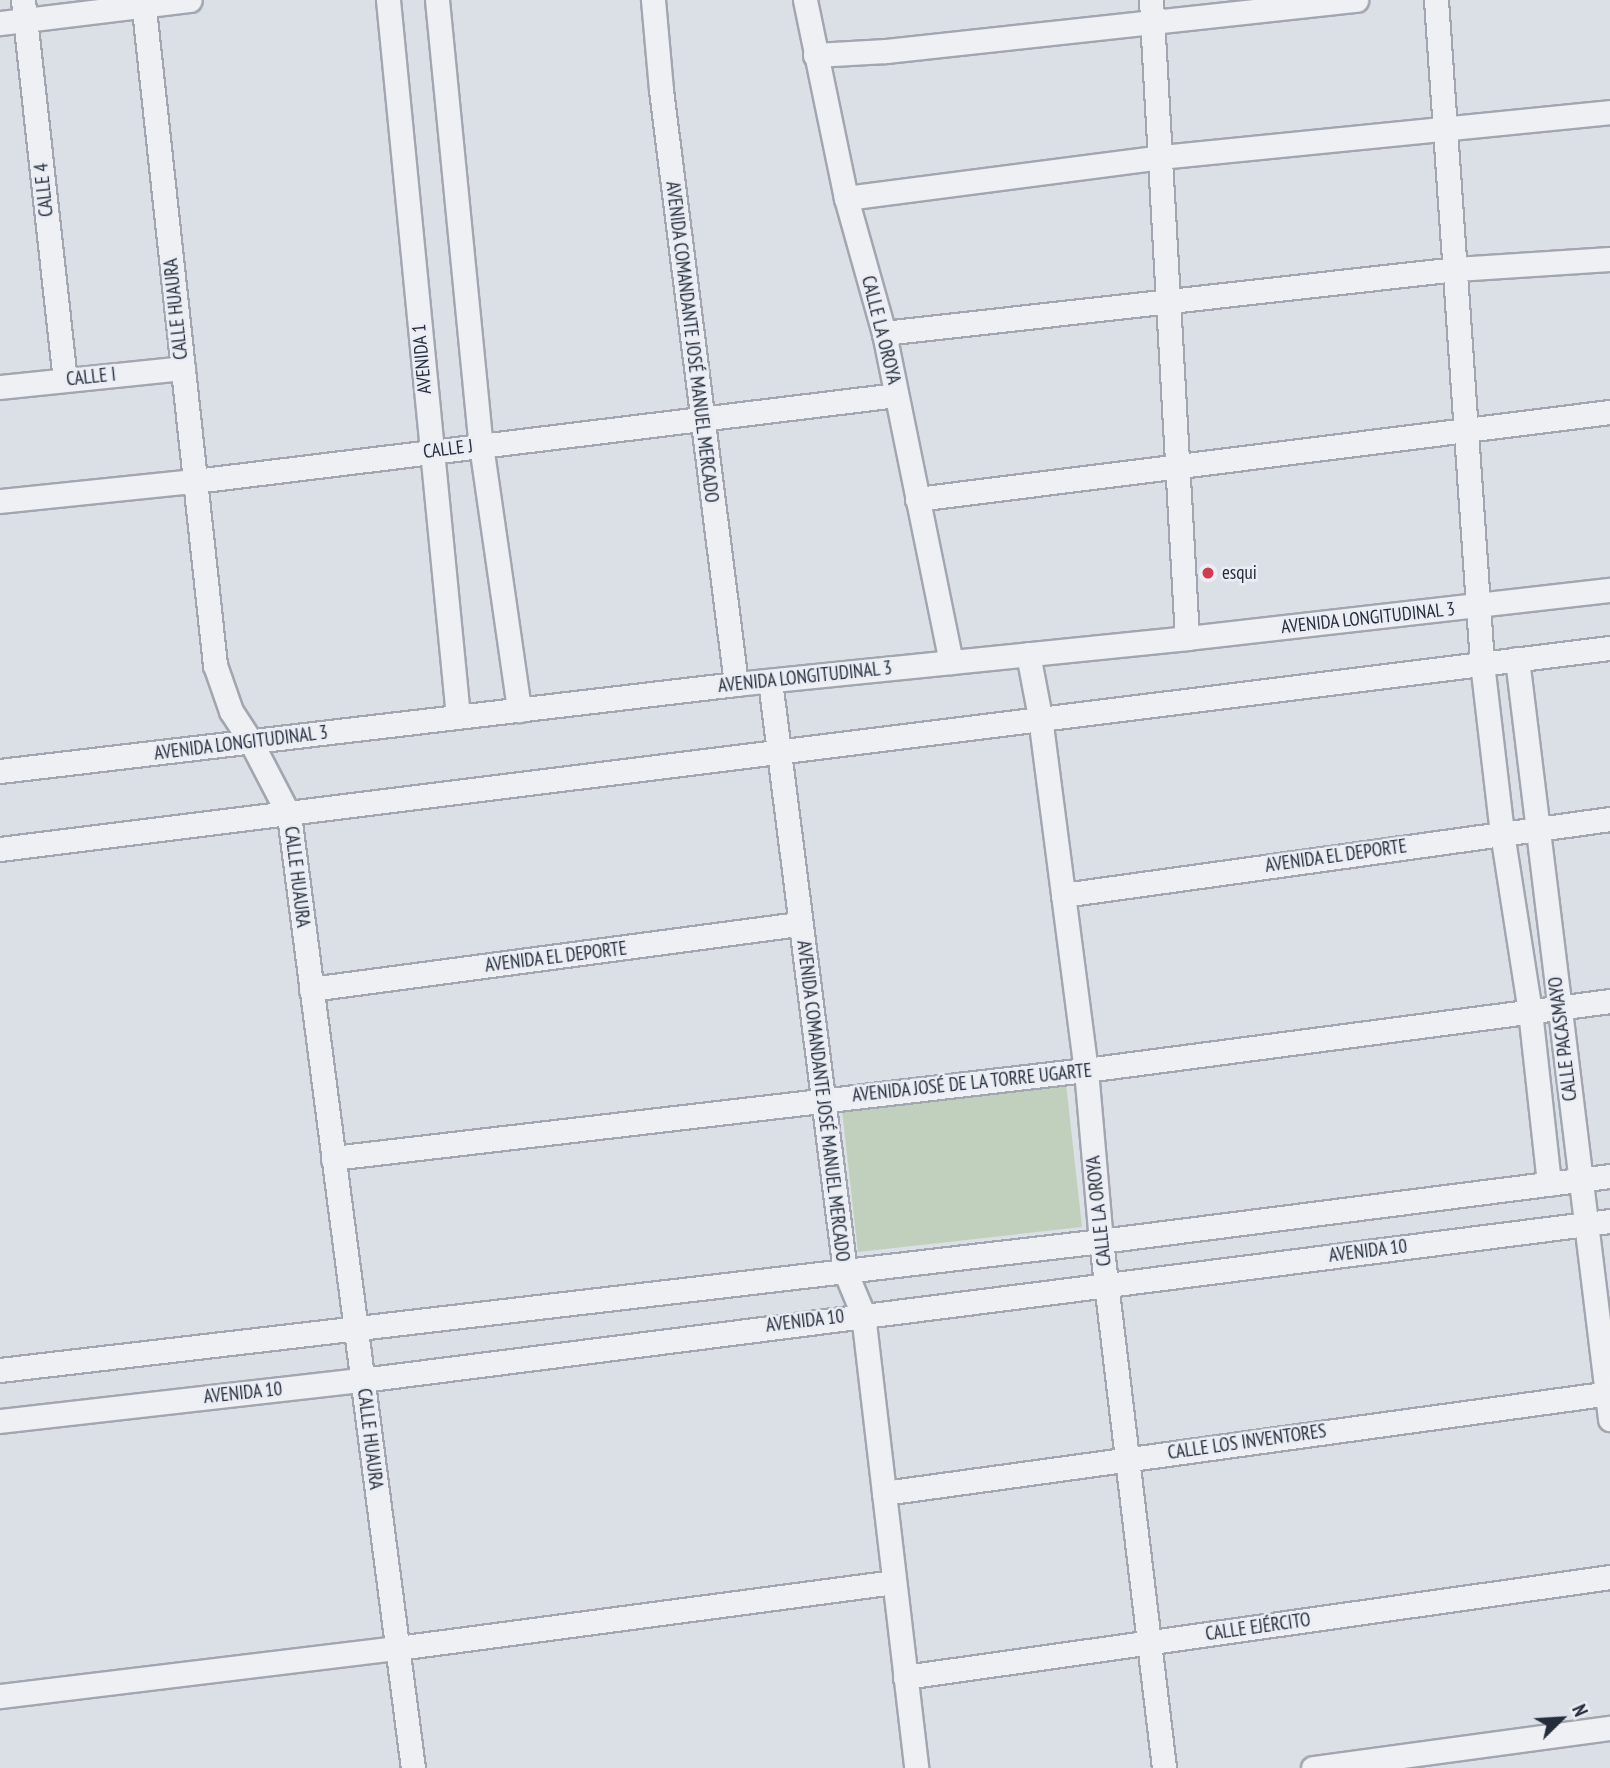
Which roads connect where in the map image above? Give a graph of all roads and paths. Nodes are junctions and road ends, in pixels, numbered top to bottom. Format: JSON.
{"nodes":[{"id":1,"x":190,"y":0,"type":"edge"},
{"id":2,"x":388,"y":0,"type":"edge"},
{"id":3,"x":438,"y":0,"type":"edge"},
{"id":4,"x":653,"y":0,"type":"edge"},
{"id":5,"x":806,"y":0,"type":"edge"},
{"id":6,"x":1356,"y":0,"type":"edge"},
{"id":7,"x":1436,"y":0,"type":"edge"},
{"id":8,"x":143,"y":3,"type":"edge"},
{"id":9,"x":24,"y":10,"type":"edge"},
{"id":10,"x":1153,"y":11,"type":"edge"},
{"id":11,"x":0,"y":23,"type":"edge"},
{"id":12,"x":816,"y":55,"type":"junction"},
{"id":13,"x":1610,"y":112,"type":"edge"},
{"id":14,"x":1447,"y":128,"type":"junction"},
{"id":15,"x":1160,"y":157,"type":"junction"},
{"id":16,"x":846,"y":198,"type":"junction"},
{"id":17,"x":1610,"y":259,"type":"edge"},
{"id":18,"x":1456,"y":270,"type":"junction"},
{"id":19,"x":1168,"y":300,"type":"junction"},
{"id":20,"x":884,"y":333,"type":"junction"},
{"id":21,"x":183,"y":368,"type":"junction"},
{"id":22,"x":65,"y":380,"type":"junction"},
{"id":23,"x":0,"y":387,"type":"edge"},
{"id":24,"x":896,"y":395,"type":"junction"},
{"id":25,"x":1610,"y":412,"type":"edge"},
{"id":26,"x":701,"y":418,"type":"junction"},
{"id":27,"x":1464,"y":429,"type":"junction"},
{"id":28,"x":481,"y":445,"type":"junction"},
{"id":29,"x":431,"y":451,"type":"junction"},
{"id":30,"x":1177,"y":465,"type":"junction"},
{"id":31,"x":195,"y":481,"type":"junction"},
{"id":32,"x":918,"y":499,"type":"junction"},
{"id":33,"x":0,"y":501,"type":"edge"},
{"id":34,"x":1610,"y":590,"type":"edge"},
{"id":35,"x":1477,"y":606,"type":"junction"},
{"id":36,"x":1187,"y":638,"type":"junction"},
{"id":37,"x":1610,"y":648,"type":"edge"},
{"id":38,"x":1028,"y":654,"type":"junction"},
{"id":39,"x":1517,"y":659,"type":"junction"},
{"id":40,"x":951,"y":662,"type":"junction"},
{"id":41,"x":1482,"y":663,"type":"junction"},
{"id":42,"x":769,"y":681,"type":"junction"},
{"id":43,"x":736,"y":684,"type":"junction"},
{"id":44,"x":519,"y":710,"type":"junction"},
{"id":45,"x":458,"y":717,"type":"junction"},
{"id":46,"x":1040,"y":717,"type":"junction"},
{"id":47,"x":251,"y":742,"type":"junction"},
{"id":48,"x":779,"y":753,"type":"junction"},
{"id":49,"x":0,"y":771,"type":"edge"},
{"id":50,"x":289,"y":815,"type":"junction"},
{"id":51,"x":1610,"y":819,"type":"edge"},
{"id":52,"x":1538,"y":827,"type":"junction"},
{"id":53,"x":1502,"y":833,"type":"junction"},
{"id":54,"x":0,"y":849,"type":"edge"},
{"id":55,"x":1063,"y":895,"type":"junction"},
{"id":56,"x":801,"y":924,"type":"junction"},
{"id":57,"x":311,"y":989,"type":"junction"},
{"id":58,"x":1610,"y":1001,"type":"edge"},
{"id":59,"x":1560,"y":1007,"type":"junction"},
{"id":60,"x":1530,"y":1011,"type":"junction"},
{"id":61,"x":1086,"y":1070,"type":"junction"},
{"id":62,"x":823,"y":1100,"type":"junction"},
{"id":63,"x":333,"y":1158,"type":"junction"},
{"id":64,"x":1610,"y":1176,"type":"edge"},
{"id":65,"x":1581,"y":1180,"type":"junction"},
{"id":66,"x":1549,"y":1184,"type":"junction"},
{"id":67,"x":1610,"y":1221,"type":"edge"},
{"id":68,"x":1586,"y":1224,"type":"junction"},
{"id":69,"x":1101,"y":1241,"type":"junction"},
{"id":70,"x":845,"y":1271,"type":"junction"},
{"id":71,"x":1107,"y":1283,"type":"junction"},
{"id":72,"x":863,"y":1314,"type":"junction"},
{"id":73,"x":355,"y":1327,"type":"junction"},
{"id":74,"x":0,"y":1370,"type":"edge"},
{"id":75,"x":362,"y":1380,"type":"junction"},
{"id":76,"x":1609,"y":1393,"type":"edge"},
{"id":77,"x":1610,"y":1419,"type":"edge"},
{"id":78,"x":0,"y":1421,"type":"edge"},
{"id":79,"x":1127,"y":1458,"type":"junction"},
{"id":80,"x":884,"y":1493,"type":"junction"},
{"id":81,"x":1610,"y":1577,"type":"edge"},
{"id":82,"x":894,"y":1582,"type":"junction"},
{"id":83,"x":1149,"y":1643,"type":"junction"},
{"id":84,"x":398,"y":1648,"type":"junction"},
{"id":85,"x":905,"y":1677,"type":"junction"},
{"id":86,"x":0,"y":1696,"type":"edge"},
{"id":87,"x":1610,"y":1728,"type":"edge"},
{"id":88,"x":413,"y":1768,"type":"edge"},
{"id":89,"x":916,"y":1768,"type":"edge"},
{"id":90,"x":1164,"y":1768,"type":"edge"},
{"id":91,"x":1313,"y":1768,"type":"edge"}],
"edges":[{"from":1,"to":8,"type":"street"},
{"from":2,"to":29,"type":"street","name":"AVENIDA 1"},
{"from":3,"to":28,"type":"street"},
{"from":4,"to":26,"type":"street","name":"AVENIDA COMANDANTE JOSÉ MANUEL MERCADO"},
{"from":5,"to":12,"type":"street","name":"CALLE LA OROYA"},
{"from":6,"to":10,"type":"street"},
{"from":7,"to":14,"type":"street"},
{"from":8,"to":9,"type":"street"},
{"from":8,"to":21,"type":"street","name":"CALLE HUAURA"},
{"from":9,"to":11,"type":"street"},
{"from":9,"to":22,"type":"street","name":"CALLE 4"},
{"from":10,"to":12,"type":"street"},
{"from":10,"to":15,"type":"street"},
{"from":12,"to":16,"type":"street","name":"CALLE LA OROYA"},
{"from":13,"to":14,"type":"street"},
{"from":14,"to":15,"type":"street"},
{"from":14,"to":18,"type":"street"},
{"from":15,"to":16,"type":"street"},
{"from":15,"to":19,"type":"street"},
{"from":16,"to":20,"type":"street","name":"CALLE LA OROYA"},
{"from":17,"to":18,"type":"street"},
{"from":18,"to":19,"type":"street"},
{"from":18,"to":27,"type":"street"},
{"from":19,"to":20,"type":"street"},
{"from":19,"to":30,"type":"street"},
{"from":20,"to":24,"type":"street","name":"CALLE LA OROYA"},
{"from":21,"to":22,"type":"street","name":"CALLE I"},
{"from":21,"to":31,"type":"street","name":"CALLE HUAURA"},
{"from":22,"to":23,"type":"street","name":"CALLE I"},
{"from":24,"to":26,"type":"street","name":"CALLE J"},
{"from":24,"to":32,"type":"street","name":"CALLE LA OROYA"},
{"from":25,"to":27,"type":"street"},
{"from":26,"to":28,"type":"street","name":"CALLE J"},
{"from":26,"to":43,"type":"street","name":"AVENIDA COMANDANTE JOSÉ MANUEL MERCADO"},
{"from":27,"to":30,"type":"street"},
{"from":27,"to":35,"type":"street"},
{"from":28,"to":29,"type":"street","name":"CALLE J"},
{"from":28,"to":44,"type":"street"},
{"from":29,"to":31,"type":"street","name":"CALLE J"},
{"from":29,"to":45,"type":"street","name":"AVENIDA 1"},
{"from":30,"to":32,"type":"street"},
{"from":30,"to":36,"type":"street"},
{"from":31,"to":33,"type":"street","name":"CALLE J"},
{"from":31,"to":47,"type":"street","name":"CALLE HUAURA"},
{"from":32,"to":40,"type":"street","name":"CALLE LA OROYA"},
{"from":34,"to":35,"type":"street","name":"AVENIDA LONGITUDINAL 3"},
{"from":35,"to":36,"type":"street","name":"AVENIDA LONGITUDINAL 3"},
{"from":35,"to":41,"type":"street"},
{"from":36,"to":38,"type":"street","name":"AVENIDA LONGITUDINAL 3"},
{"from":37,"to":39,"type":"street"},
{"from":38,"to":40,"type":"street","name":"AVENIDA LONGITUDINAL 3"},
{"from":38,"to":46,"type":"street","name":"CALLE LA OROYA"},
{"from":39,"to":41,"type":"street"},
{"from":39,"to":52,"type":"street","name":"CALLE PACASMAYO"},
{"from":40,"to":42,"type":"street","name":"AVENIDA LONGITUDINAL 3"},
{"from":41,"to":46,"type":"street"},
{"from":41,"to":53,"type":"street"},
{"from":42,"to":43,"type":"street","name":"AVENIDA LONGITUDINAL 3"},
{"from":42,"to":48,"type":"street","name":"AVENIDA COMANDANTE JOSÉ MANUEL MERCADO"},
{"from":43,"to":44,"type":"street","name":"AVENIDA LONGITUDINAL 3"},
{"from":44,"to":45,"type":"street","name":"AVENIDA LONGITUDINAL 3"},
{"from":45,"to":47,"type":"street","name":"AVENIDA LONGITUDINAL 3"},
{"from":46,"to":48,"type":"street"},
{"from":46,"to":55,"type":"street","name":"CALLE LA OROYA"},
{"from":47,"to":49,"type":"street","name":"AVENIDA LONGITUDINAL 3"},
{"from":47,"to":50,"type":"street","name":"CALLE HUAURA"},
{"from":48,"to":50,"type":"street"},
{"from":48,"to":56,"type":"street","name":"AVENIDA COMANDANTE JOSÉ MANUEL MERCADO"},
{"from":50,"to":54,"type":"street"},
{"from":50,"to":57,"type":"street","name":"CALLE HUAURA"},
{"from":51,"to":52,"type":"street","name":"AVENIDA EL DEPORTE"},
{"from":52,"to":53,"type":"street","name":"AVENIDA EL DEPORTE"},
{"from":52,"to":59,"type":"street","name":"CALLE PACASMAYO"},
{"from":53,"to":55,"type":"street","name":"AVENIDA EL DEPORTE"},
{"from":53,"to":60,"type":"street"},
{"from":55,"to":61,"type":"street","name":"CALLE LA OROYA"},
{"from":56,"to":57,"type":"street","name":"AVENIDA EL DEPORTE"},
{"from":56,"to":62,"type":"street","name":"AVENIDA COMANDANTE JOSÉ MANUEL MERCADO"},
{"from":57,"to":63,"type":"street","name":"CALLE HUAURA"},
{"from":58,"to":59,"type":"street","name":"AVENIDA JOSÉ DE LA TORRE UGARTE"},
{"from":59,"to":60,"type":"street","name":"AVENIDA JOSÉ DE LA TORRE UGARTE"},
{"from":59,"to":65,"type":"street","name":"CALLE PACASMAYO"},
{"from":60,"to":61,"type":"street","name":"AVENIDA JOSÉ DE LA TORRE UGARTE"},
{"from":60,"to":66,"type":"street"},
{"from":61,"to":62,"type":"street","name":"AVENIDA JOSÉ DE LA TORRE UGARTE"},
{"from":61,"to":69,"type":"street","name":"CALLE LA OROYA"},
{"from":62,"to":63,"type":"street","name":"AVENIDA JOSÉ DE LA TORRE UGARTE"},
{"from":62,"to":70,"type":"street","name":"AVENIDA COMANDANTE JOSÉ MANUEL MERCADO"},
{"from":63,"to":73,"type":"street","name":"CALLE HUAURA"},
{"from":64,"to":65,"type":"street"},
{"from":65,"to":66,"type":"street"},
{"from":65,"to":68,"type":"street","name":"CALLE PACASMAYO"},
{"from":66,"to":69,"type":"street"},
{"from":67,"to":68,"type":"street","name":"AVENIDA 10"},
{"from":68,"to":71,"type":"street","name":"AVENIDA 10"},
{"from":68,"to":76,"type":"street","name":"CALLE PACASMAYO"},
{"from":69,"to":70,"type":"street"},
{"from":69,"to":71,"type":"street","name":"CALLE LA OROYA"},
{"from":70,"to":72,"type":"street","name":"AVENIDA COMANDANTE JOSÉ MANUEL MERCADO"},
{"from":70,"to":73,"type":"street"},
{"from":71,"to":72,"type":"street","name":"AVENIDA 10"},
{"from":71,"to":79,"type":"street","name":"CALLE LA OROYA"},
{"from":72,"to":75,"type":"street","name":"AVENIDA 10"},
{"from":72,"to":80,"type":"street","name":"AVENIDA COMANDANTE JOSÉ MANUEL MERCADO"},
{"from":73,"to":74,"type":"street"},
{"from":73,"to":75,"type":"street","name":"CALLE HUAURA"},
{"from":75,"to":78,"type":"street","name":"AVENIDA 10"},
{"from":75,"to":84,"type":"street","name":"CALLE HUAURA"},
{"from":76,"to":77,"type":"street","name":"CALLE PACASMAYO"},
{"from":76,"to":79,"type":"street","name":"CALLE LOS INVENTORES"},
{"from":79,"to":80,"type":"street","name":"CALLE LOS INVENTORES"},
{"from":79,"to":83,"type":"street","name":"CALLE LA OROYA"},
{"from":80,"to":82,"type":"street","name":"AVENIDA COMANDANTE JOSÉ MANUEL MERCADO"},
{"from":81,"to":83,"type":"street","name":"CALLE EJÉRCITO"},
{"from":82,"to":84,"type":"street"},
{"from":82,"to":85,"type":"street","name":"AVENIDA COMANDANTE JOSÉ MANUEL MERCADO"},
{"from":83,"to":85,"type":"street","name":"CALLE EJÉRCITO"},
{"from":83,"to":90,"type":"street","name":"CALLE LA OROYA"},
{"from":84,"to":86,"type":"street"},
{"from":84,"to":88,"type":"street","name":"CALLE HUAURA"},
{"from":85,"to":89,"type":"street","name":"AVENIDA COMANDANTE JOSÉ MANUEL MERCADO"},
{"from":87,"to":91,"type":"street"}]}
